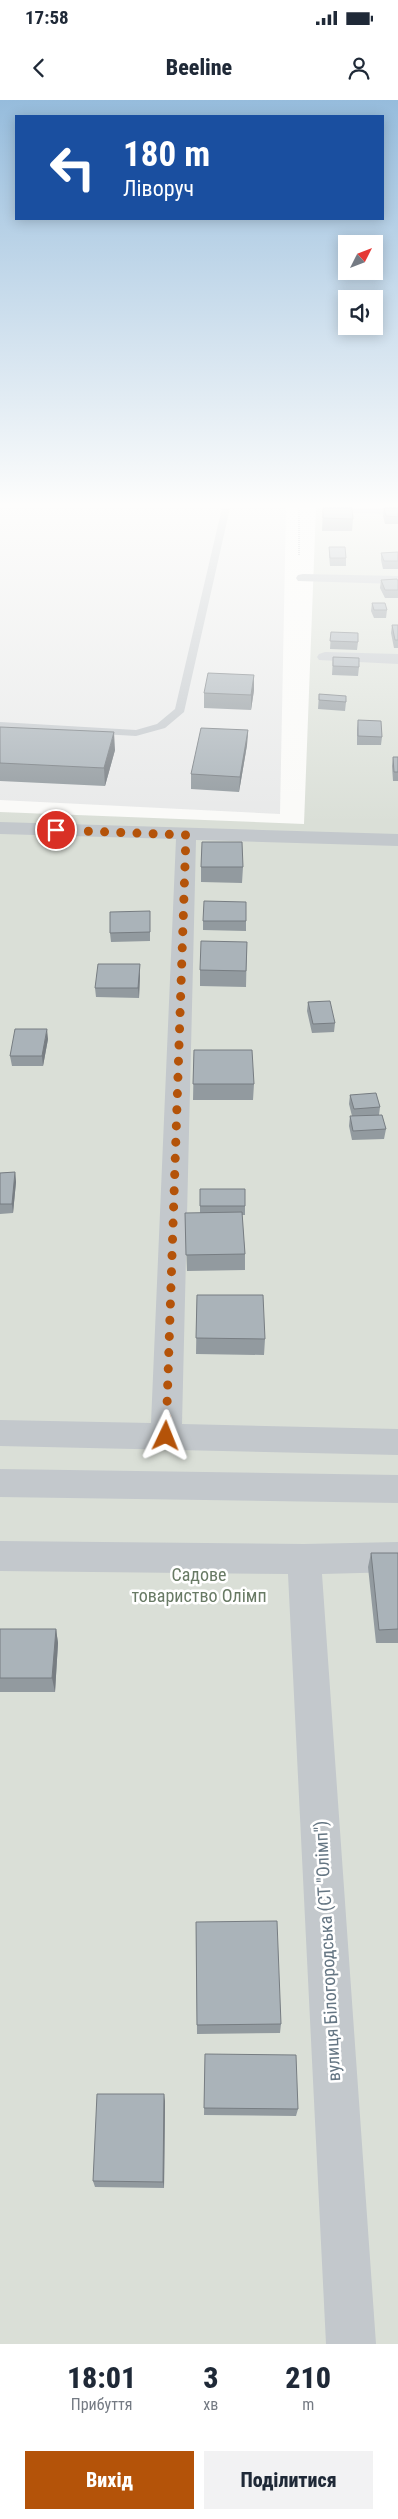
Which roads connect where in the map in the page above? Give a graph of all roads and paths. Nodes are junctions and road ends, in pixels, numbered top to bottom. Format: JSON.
{"nodes":[{"id":1,"x":202,"y":613,"type":"edge"},
{"id":2,"x":325,"y":657,"type":"dead end"},
{"id":3,"x":398,"y":659,"type":"edge"},
{"id":4,"x":0,"y":725,"type":"edge"},
{"id":5,"x":0,"y":828,"type":"edge"},
{"id":6,"x":186,"y":835,"type":"junction"},
{"id":7,"x":398,"y":840,"type":"edge"},
{"id":8,"x":0,"y":1433,"type":"edge"},
{"id":9,"x":166,"y":1436,"type":"junction"},
{"id":10,"x":398,"y":1442,"type":"edge"},
{"id":11,"x":0,"y":1483,"type":"edge"},
{"id":12,"x":398,"y":1489,"type":"edge"},
{"id":13,"x":0,"y":1556,"type":"edge"},
{"id":14,"x":398,"y":1557,"type":"edge"},
{"id":15,"x":304,"y":1559,"type":"junction"},
{"id":16,"x":351,"y":2344,"type":"edge"}],
"edges":[{"from":1,"to":4,"type":"lane"},
{"from":2,"to":3,"type":"street"},
{"from":5,"to":6,"type":"street"},
{"from":6,"to":7,"type":"street"},
{"from":6,"to":9,"type":"street"},
{"from":8,"to":9,"type":"street"},
{"from":9,"to":10,"type":"street"},
{"from":11,"to":12,"type":"street"},
{"from":13,"to":15,"type":"street"},
{"from":14,"to":15,"type":"street"},
{"from":15,"to":16,"type":"street","name":"вулиця Білогородська (СТ \"Олімп\")"}]}
